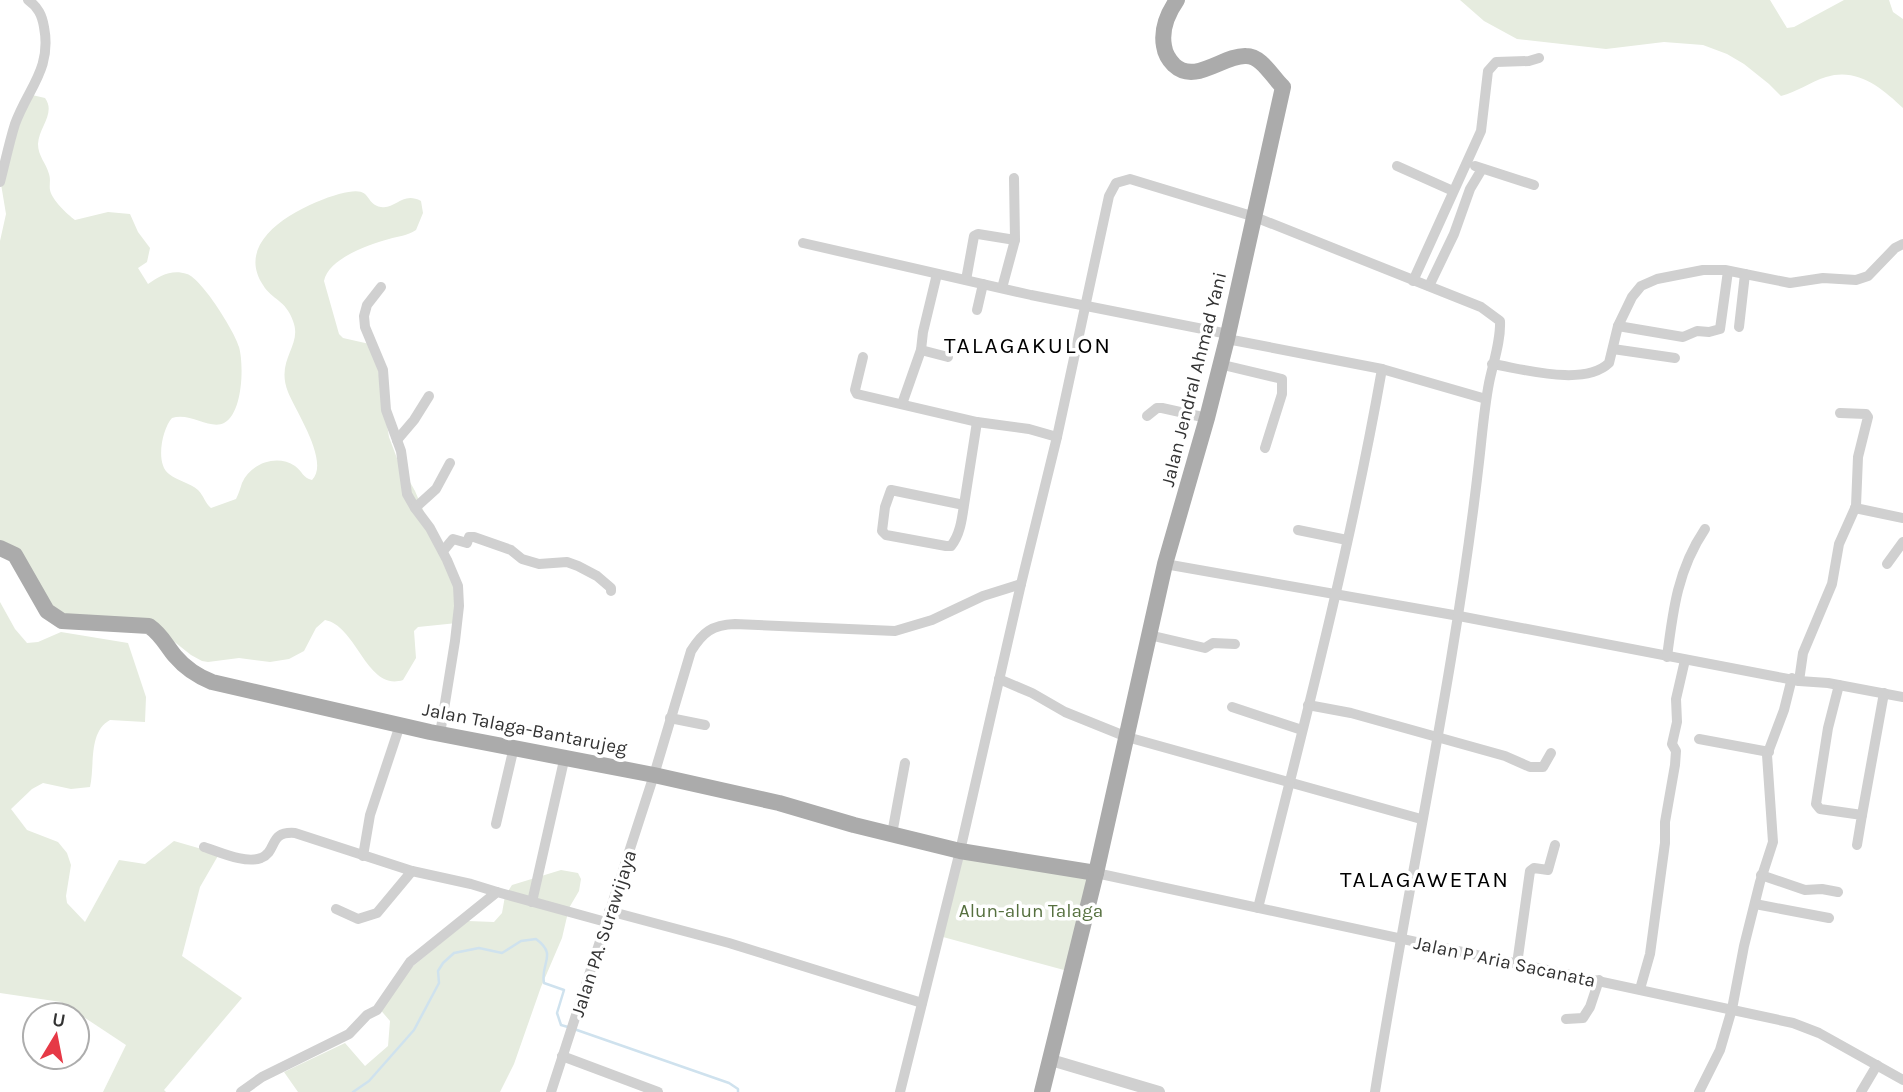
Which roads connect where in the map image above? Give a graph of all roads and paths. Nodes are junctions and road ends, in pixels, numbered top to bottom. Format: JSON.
{"nodes":[{"id":1,"x":28,"y":0,"type":"edge"},
{"id":2,"x":1177,"y":0,"type":"edge"},
{"id":3,"x":1539,"y":58,"type":"dead end"},
{"id":4,"x":4,"y":151,"type":"edge"},
{"id":5,"x":1466,"y":162,"type":"junction"},
{"id":6,"x":1397,"y":166,"type":"dead end"},
{"id":7,"x":1482,"y":169,"type":"junction"},
{"id":8,"x":1014,"y":178,"type":"dead end"},
{"id":9,"x":0,"y":182,"type":"edge"},
{"id":10,"x":1534,"y":186,"type":"dead end"},
{"id":11,"x":1453,"y":191,"type":"junction"},
{"id":12,"x":1255,"y":217,"type":"junction"},
{"id":13,"x":1015,"y":240,"type":"junction"},
{"id":14,"x":803,"y":243,"type":"dead end"},
{"id":15,"x":1903,"y":244,"type":"edge"},
{"id":16,"x":1728,"y":271,"type":"junction"},
{"id":17,"x":937,"y":274,"type":"junction"},
{"id":18,"x":1745,"y":274,"type":"junction"},
{"id":19,"x":966,"y":280,"type":"junction"},
{"id":20,"x":1413,"y":281,"type":"junction"},
{"id":21,"x":983,"y":284,"type":"junction"},
{"id":22,"x":1429,"y":286,"type":"junction"},
{"id":23,"x":381,"y":287,"type":"dead end"},
{"id":24,"x":1002,"y":288,"type":"junction"},
{"id":25,"x":1084,"y":305,"type":"junction"},
{"id":26,"x":977,"y":310,"type":"dead end"},
{"id":27,"x":1618,"y":326,"type":"junction"},
{"id":28,"x":1739,"y":327,"type":"dead end"},
{"id":29,"x":1227,"y":337,"type":"junction"},
{"id":30,"x":1613,"y":349,"type":"junction"},
{"id":31,"x":921,"y":350,"type":"junction"},
{"id":32,"x":863,"y":356,"type":"dead end"},
{"id":33,"x":948,"y":357,"type":"dead end"},
{"id":34,"x":1675,"y":358,"type":"dead end"},
{"id":35,"x":1219,"y":364,"type":"junction"},
{"id":36,"x":1492,"y":364,"type":"junction"},
{"id":37,"x":1382,"y":369,"type":"junction"},
{"id":38,"x":429,"y":396,"type":"dead end"},
{"id":39,"x":1486,"y":399,"type":"junction"},
{"id":40,"x":902,"y":404,"type":"junction"},
{"id":41,"x":1840,"y":413,"type":"dead end"},
{"id":42,"x":1147,"y":416,"type":"dead end"},
{"id":43,"x":1207,"y":418,"type":"junction"},
{"id":44,"x":977,"y":422,"type":"junction"},
{"id":45,"x":1057,"y":437,"type":"junction"},
{"id":46,"x":397,"y":440,"type":"junction"},
{"id":47,"x":1265,"y":448,"type":"dead end"},
{"id":48,"x":450,"y":463,"type":"dead end"},
{"id":49,"x":964,"y":505,"type":"junction"},
{"id":50,"x":415,"y":508,"type":"junction"},
{"id":51,"x":1855,"y":508,"type":"junction"},
{"id":52,"x":1903,"y":518,"type":"edge"},
{"id":53,"x":1705,"y":529,"type":"dead end"},
{"id":54,"x":1298,"y":530,"type":"dead end"},
{"id":55,"x":1347,"y":540,"type":"junction"},
{"id":56,"x":1903,"y":542,"type":"edge"},
{"id":57,"x":0,"y":548,"type":"edge"},
{"id":58,"x":443,"y":551,"type":"junction"},
{"id":59,"x":1165,"y":564,"type":"junction"},
{"id":60,"x":1887,"y":564,"type":"dead end"},
{"id":61,"x":1021,"y":584,"type":"junction"},
{"id":62,"x":611,"y":591,"type":"dead end"},
{"id":63,"x":1335,"y":594,"type":"junction"},
{"id":64,"x":1460,"y":616,"type":"junction"},
{"id":65,"x":1149,"y":635,"type":"junction"},
{"id":66,"x":1235,"y":644,"type":"dead end"},
{"id":67,"x":1667,"y":657,"type":"junction"},
{"id":68,"x":1685,"y":660,"type":"junction"},
{"id":69,"x":999,"y":679,"type":"junction"},
{"id":70,"x":1796,"y":680,"type":"junction"},
{"id":71,"x":1839,"y":685,"type":"junction"},
{"id":72,"x":1884,"y":694,"type":"junction"},
{"id":73,"x":1903,"y":697,"type":"edge"},
{"id":74,"x":1308,"y":705,"type":"junction"},
{"id":75,"x":1232,"y":707,"type":"dead end"},
{"id":76,"x":670,"y":719,"type":"junction"},
{"id":77,"x":400,"y":725,"type":"junction"},
{"id":78,"x":705,"y":725,"type":"dead end"},
{"id":79,"x":1302,"y":730,"type":"junction"},
{"id":80,"x":440,"y":734,"type":"junction"},
{"id":81,"x":1126,"y":737,"type":"junction"},
{"id":82,"x":1439,"y":738,"type":"junction"},
{"id":83,"x":1699,"y":739,"type":"dead end"},
{"id":84,"x":514,"y":747,"type":"junction"},
{"id":85,"x":1769,"y":752,"type":"junction"},
{"id":86,"x":1551,"y":753,"type":"dead end"},
{"id":87,"x":565,"y":756,"type":"junction"},
{"id":88,"x":905,"y":763,"type":"dead end"},
{"id":89,"x":654,"y":775,"type":"junction"},
{"id":90,"x":1289,"y":781,"type":"junction"},
{"id":91,"x":1862,"y":815,"type":"junction"},
{"id":92,"x":1421,"y":819,"type":"junction"},
{"id":93,"x":496,"y":824,"type":"dead end"},
{"id":94,"x":892,"y":834,"type":"junction"},
{"id":95,"x":1555,"y":845,"type":"dead end"},
{"id":96,"x":1857,"y":845,"type":"dead end"},
{"id":97,"x":204,"y":847,"type":"dead end"},
{"id":98,"x":960,"y":851,"type":"junction"},
{"id":99,"x":363,"y":856,"type":"junction"},
{"id":100,"x":412,"y":871,"type":"junction"},
{"id":101,"x":1096,"y":873,"type":"junction"},
{"id":102,"x":1761,"y":875,"type":"junction"},
{"id":103,"x":497,"y":892,"type":"junction"},
{"id":104,"x":1838,"y":892,"type":"dead end"},
{"id":105,"x":532,"y":902,"type":"junction"},
{"id":106,"x":1755,"y":904,"type":"junction"},
{"id":107,"x":1258,"y":908,"type":"junction"},
{"id":108,"x":336,"y":909,"type":"dead end"},
{"id":109,"x":608,"y":917,"type":"junction"},
{"id":110,"x":1829,"y":918,"type":"dead end"},
{"id":111,"x":1402,"y":939,"type":"junction"},
{"id":112,"x":1517,"y":964,"type":"junction"},
{"id":113,"x":1599,"y":980,"type":"junction"},
{"id":114,"x":1640,"y":989,"type":"junction"},
{"id":115,"x":922,"y":1003,"type":"junction"},
{"id":116,"x":1732,"y":1009,"type":"junction"},
{"id":117,"x":1566,"y":1019,"type":"dead end"},
{"id":118,"x":562,"y":1056,"type":"junction"},
{"id":119,"x":1051,"y":1060,"type":"junction"},
{"id":120,"x":1877,"y":1065,"type":"junction"},
{"id":121,"x":1903,"y":1080,"type":"edge"},
{"id":122,"x":241,"y":1092,"type":"edge"},
{"id":123,"x":551,"y":1092,"type":"edge"},
{"id":124,"x":658,"y":1092,"type":"edge"},
{"id":125,"x":900,"y":1092,"type":"edge"},
{"id":126,"x":1042,"y":1092,"type":"edge"},
{"id":127,"x":1159,"y":1092,"type":"edge"},
{"id":128,"x":1375,"y":1092,"type":"edge"},
{"id":129,"x":1699,"y":1092,"type":"edge"},
{"id":130,"x":1861,"y":1092,"type":"edge"}],
"edges":[{"from":1,"to":4,"type":"street"},
{"from":2,"to":12,"type":"main road","name":"Jalan Jendral Ahmad Yani"},
{"from":3,"to":5,"type":"street"},
{"from":4,"to":9,"type":"street"},
{"from":5,"to":7,"type":"street"},
{"from":5,"to":11,"type":"street"},
{"from":6,"to":11,"type":"street"},
{"from":7,"to":10,"type":"street"},
{"from":7,"to":22,"type":"street"},
{"from":8,"to":13,"type":"street"},
{"from":11,"to":20,"type":"street"},
{"from":12,"to":20,"type":"street"},
{"from":12,"to":25,"type":"street"},
{"from":12,"to":29,"type":"main road","name":"Jalan Jendral Ahmad Yani"},
{"from":13,"to":19,"type":"street"},
{"from":13,"to":24,"type":"street"},
{"from":14,"to":17,"type":"street"},
{"from":15,"to":18,"type":"street"},
{"from":16,"to":18,"type":"street"},
{"from":16,"to":27,"type":"street"},
{"from":16,"to":27,"type":"street"},
{"from":17,"to":19,"type":"street"},
{"from":17,"to":31,"type":"street"},
{"from":18,"to":28,"type":"street"},
{"from":19,"to":21,"type":"street"},
{"from":20,"to":22,"type":"street"},
{"from":21,"to":24,"type":"street"},
{"from":21,"to":26,"type":"street"},
{"from":22,"to":36,"type":"street"},
{"from":23,"to":46,"type":"street"},
{"from":24,"to":25,"type":"street"},
{"from":25,"to":29,"type":"street"},
{"from":25,"to":45,"type":"street"},
{"from":27,"to":30,"type":"street"},
{"from":29,"to":35,"type":"main road","name":"Jalan Jendral Ahmad Yani"},
{"from":29,"to":37,"type":"street"},
{"from":30,"to":34,"type":"street"},
{"from":30,"to":36,"type":"street"},
{"from":31,"to":33,"type":"street"},
{"from":31,"to":40,"type":"street"},
{"from":32,"to":40,"type":"street"},
{"from":35,"to":43,"type":"main road","name":"Jalan Jendral Ahmad Yani"},
{"from":35,"to":47,"type":"street"},
{"from":36,"to":39,"type":"street"},
{"from":37,"to":39,"type":"street"},
{"from":37,"to":55,"type":"street"},
{"from":38,"to":46,"type":"street"},
{"from":39,"to":64,"type":"street"},
{"from":40,"to":44,"type":"street"},
{"from":41,"to":51,"type":"street"},
{"from":42,"to":43,"type":"street"},
{"from":43,"to":59,"type":"main road","name":"Jalan Jendral Ahmad Yani"},
{"from":44,"to":45,"type":"street"},
{"from":44,"to":49,"type":"street"},
{"from":45,"to":61,"type":"street"},
{"from":46,"to":50,"type":"street"},
{"from":48,"to":50,"type":"street"},
{"from":49,"to":49,"type":"street"},
{"from":50,"to":58,"type":"street"},
{"from":51,"to":52,"type":"street"},
{"from":51,"to":70,"type":"street"},
{"from":53,"to":67,"type":"street"},
{"from":54,"to":55,"type":"street"},
{"from":55,"to":63,"type":"street"},
{"from":56,"to":60,"type":"street"},
{"from":57,"to":77,"type":"main road","name":"Jalan Talaga-Bantarujeg"},
{"from":58,"to":62,"type":"street"},
{"from":58,"to":80,"type":"street"},
{"from":59,"to":63,"type":"street"},
{"from":59,"to":65,"type":"main road","name":"Jalan Jendral Ahmad Yani"},
{"from":61,"to":69,"type":"street"},
{"from":61,"to":76,"type":"street","name":"Jalan PA. Surawijaya"},
{"from":63,"to":64,"type":"street"},
{"from":63,"to":74,"type":"street"},
{"from":64,"to":67,"type":"street"},
{"from":64,"to":82,"type":"street"},
{"from":65,"to":66,"type":"street"},
{"from":65,"to":81,"type":"main road","name":"Jalan Jendral Ahmad Yani"},
{"from":67,"to":68,"type":"street"},
{"from":68,"to":70,"type":"street"},
{"from":68,"to":114,"type":"street"},
{"from":69,"to":81,"type":"street"},
{"from":69,"to":98,"type":"street"},
{"from":70,"to":71,"type":"street"},
{"from":70,"to":85,"type":"street"},
{"from":71,"to":72,"type":"street"},
{"from":71,"to":91,"type":"street"},
{"from":72,"to":73,"type":"street"},
{"from":72,"to":91,"type":"street"},
{"from":74,"to":79,"type":"street"},
{"from":74,"to":82,"type":"street"},
{"from":75,"to":79,"type":"street"},
{"from":76,"to":78,"type":"street"},
{"from":76,"to":89,"type":"street","name":"Jalan PA. Surawijaya"},
{"from":77,"to":80,"type":"main road","name":"Jalan Talaga-Bantarujeg"},
{"from":77,"to":99,"type":"street"},
{"from":79,"to":90,"type":"street"},
{"from":80,"to":84,"type":"main road","name":"Jalan Talaga-Bantarujeg"},
{"from":81,"to":90,"type":"street"},
{"from":81,"to":101,"type":"main road","name":"Jalan Jendral Ahmad Yani"},
{"from":82,"to":86,"type":"street"},
{"from":82,"to":92,"type":"street"},
{"from":83,"to":85,"type":"street"},
{"from":84,"to":87,"type":"main road","name":"Jalan Talaga-Bantarujeg"},
{"from":84,"to":93,"type":"street"},
{"from":85,"to":102,"type":"street"},
{"from":87,"to":89,"type":"main road","name":"Jalan Talaga-Bantarujeg"},
{"from":87,"to":105,"type":"street"},
{"from":88,"to":94,"type":"street"},
{"from":89,"to":94,"type":"main road","name":"Jalan Talaga-Bantarujeg"},
{"from":89,"to":109,"type":"street","name":"Jalan PA. Surawijaya"},
{"from":90,"to":92,"type":"street"},
{"from":90,"to":107,"type":"street"},
{"from":91,"to":96,"type":"street"},
{"from":92,"to":111,"type":"street"},
{"from":94,"to":98,"type":"main road","name":"Jalan Talaga-Bantarujeg"},
{"from":95,"to":112,"type":"street"},
{"from":97,"to":99,"type":"street"},
{"from":98,"to":101,"type":"main road","name":"Jalan Talaga-Bantarujeg"},
{"from":98,"to":115,"type":"street"},
{"from":99,"to":100,"type":"street"},
{"from":100,"to":103,"type":"street"},
{"from":100,"to":108,"type":"street"},
{"from":101,"to":107,"type":"street","name":"Jalan P Aria Sacanata"},
{"from":101,"to":119,"type":"main road","name":"Jalan Jendral Ahmad Yani"},
{"from":102,"to":104,"type":"street"},
{"from":102,"to":106,"type":"street"},
{"from":103,"to":105,"type":"street"},
{"from":103,"to":122,"type":"street"},
{"from":105,"to":109,"type":"street"},
{"from":106,"to":110,"type":"street"},
{"from":106,"to":116,"type":"street"},
{"from":107,"to":111,"type":"street","name":"Jalan P Aria Sacanata"},
{"from":109,"to":115,"type":"street"},
{"from":109,"to":118,"type":"street","name":"Jalan PA. Surawijaya"},
{"from":111,"to":112,"type":"street","name":"Jalan P Aria Sacanata"},
{"from":111,"to":128,"type":"street"},
{"from":112,"to":113,"type":"street","name":"Jalan P Aria Sacanata"},
{"from":113,"to":114,"type":"street","name":"Jalan P Aria Sacanata"},
{"from":113,"to":117,"type":"street"},
{"from":114,"to":116,"type":"street","name":"Jalan P Aria Sacanata"},
{"from":115,"to":125,"type":"street"},
{"from":116,"to":120,"type":"street","name":"Jalan P Aria Sacanata"},
{"from":116,"to":129,"type":"street"},
{"from":118,"to":123,"type":"street","name":"Jalan PA. Surawijaya"},
{"from":118,"to":124,"type":"street"},
{"from":119,"to":126,"type":"main road","name":"Jalan Jendral Ahmad Yani"},
{"from":119,"to":127,"type":"street"},
{"from":120,"to":121,"type":"street","name":"Jalan P Aria Sacanata"},
{"from":120,"to":130,"type":"street"}]}
